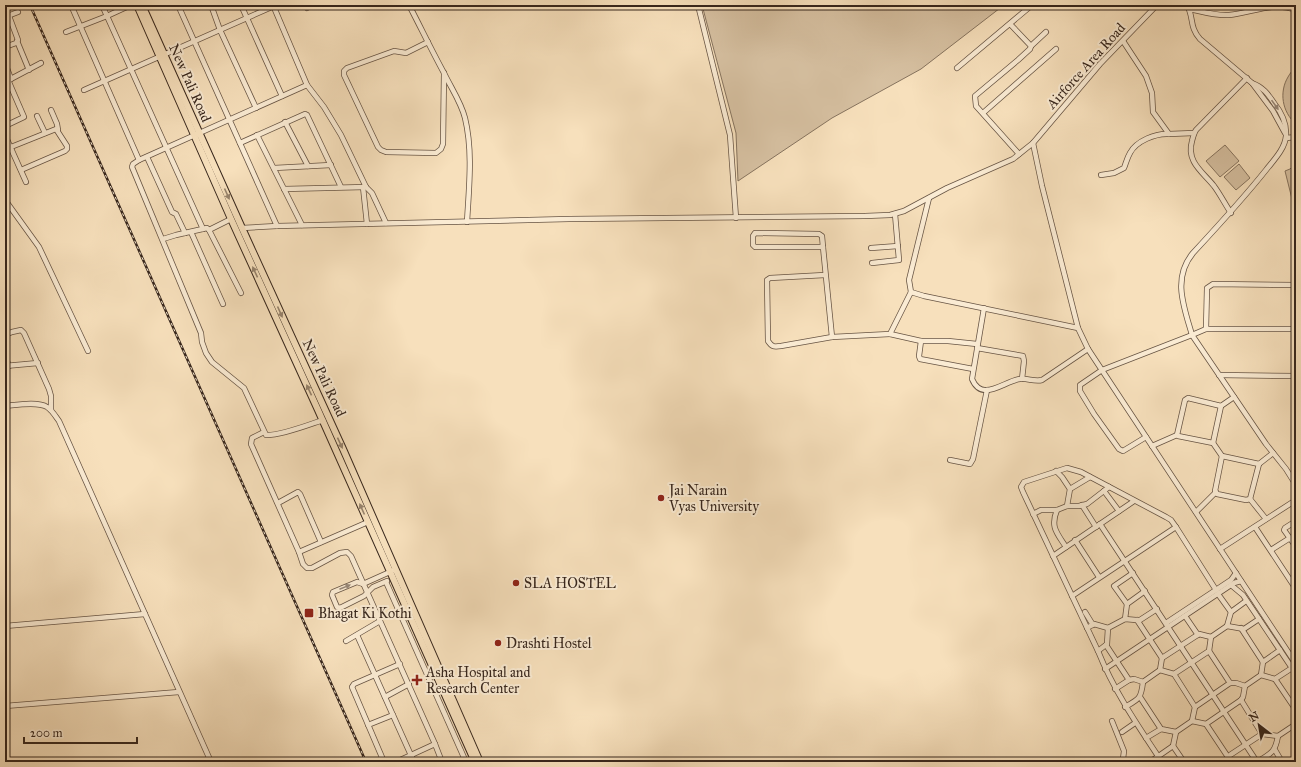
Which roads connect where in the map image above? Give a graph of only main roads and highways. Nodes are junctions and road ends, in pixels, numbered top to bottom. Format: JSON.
{"nodes":[{"id":1,"x":137,"y":5,"type":"edge"},
{"id":2,"x":142,"y":5,"type":"edge"},
{"id":3,"x":161,"y":55,"type":"junction"},
{"id":4,"x":197,"y":135,"type":"junction"},
{"id":5,"x":393,"y":571,"type":"junction"},
{"id":6,"x":396,"y":577,"type":"junction"},
{"id":7,"x":475,"y":762,"type":"edge"},
{"id":8,"x":480,"y":762,"type":"edge"}],
"edges":[{"from":1,"to":3,"type":"highway","name":"New Pali Road"},
{"from":2,"to":3,"type":"highway","name":"New Pali Road"},
{"from":3,"to":4,"type":"highway","name":"New Pali Road"},
{"from":4,"to":5,"type":"highway","name":"New Pali Road","one_way":true},
{"from":5,"to":4,"type":"highway","name":"New Pali Road","one_way":true},
{"from":5,"to":6,"type":"highway","name":"New Pali Road"},
{"from":6,"to":7,"type":"highway","name":"New Pali Road"},
{"from":6,"to":8,"type":"highway","name":"New Pali Road"}]}
